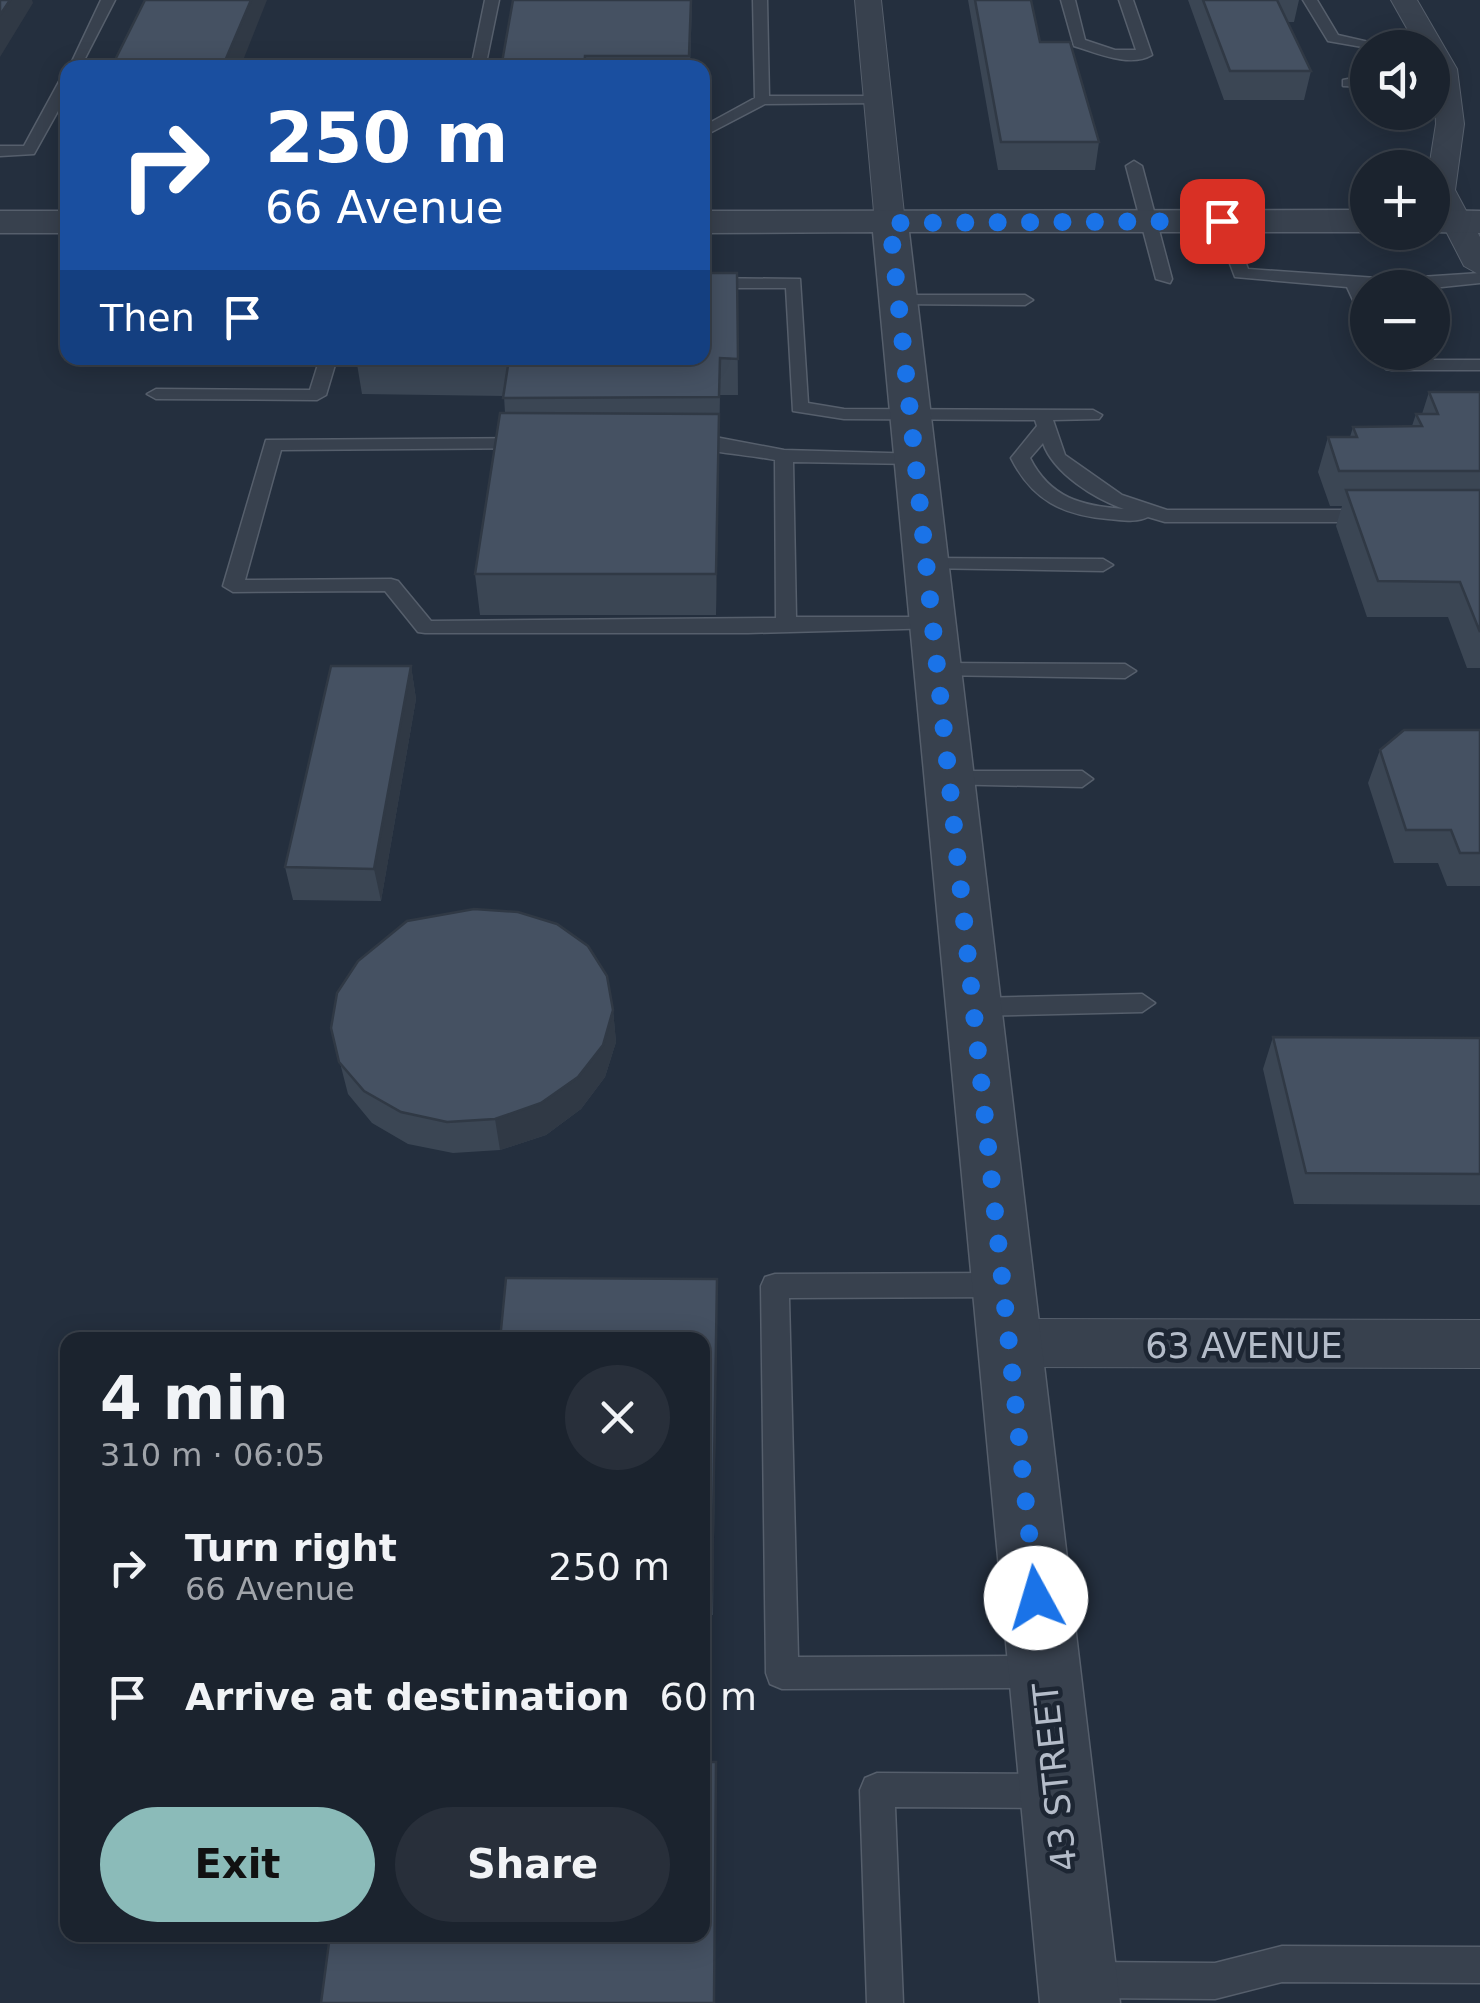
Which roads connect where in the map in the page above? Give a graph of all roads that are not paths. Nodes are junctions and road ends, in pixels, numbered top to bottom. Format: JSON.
{"nodes":[{"id":1,"x":108,"y":0,"type":"edge"},
{"id":2,"x":492,"y":0,"type":"edge"},
{"id":3,"x":760,"y":0,"type":"edge"},
{"id":4,"x":868,"y":0,"type":"edge"},
{"id":5,"x":1068,"y":0,"type":"edge"},
{"id":6,"x":1126,"y":0,"type":"edge"},
{"id":7,"x":1310,"y":0,"type":"edge"},
{"id":8,"x":1404,"y":0,"type":"edge"},
{"id":9,"x":1422,"y":30,"type":"edge"},
{"id":10,"x":1350,"y":41,"type":"edge"},
{"id":11,"x":77,"y":60,"type":"edge"},
{"id":12,"x":480,"y":60,"type":"edge"},
{"id":13,"x":60,"y":93,"type":"edge"},
{"id":14,"x":762,"y":100,"type":"junction"},
{"id":15,"x":876,"y":100,"type":"junction"},
{"id":16,"x":710,"y":129,"type":"edge"},
{"id":17,"x":1449,"y":130,"type":"edge"},
{"id":18,"x":0,"y":150,"type":"edge"},
{"id":19,"x":1134,"y":166,"type":"dead end"},
{"id":20,"x":1222,"y":221,"type":"junction"},
{"id":21,"x":1350,"y":221,"type":"edge"},
{"id":22,"x":1455,"y":221,"type":"edge"},
{"id":23,"x":0,"y":222,"type":"edge"},
{"id":24,"x":60,"y":222,"type":"edge"},
{"id":25,"x":710,"y":222,"type":"edge"},
{"id":26,"x":1148,"y":222,"type":"junction"},
{"id":27,"x":890,"y":223,"type":"junction"},
{"id":28,"x":1480,"y":266,"type":"edge"},
{"id":29,"x":1480,"y":278,"type":"edge"},
{"id":30,"x":1164,"y":280,"type":"dead end"},
{"id":31,"x":1350,"y":282,"type":"edge"},
{"id":32,"x":1450,"y":282,"type":"edge"},
{"id":33,"x":710,"y":283,"type":"edge"},
{"id":34,"x":898,"y":300,"type":"junction"},
{"id":35,"x":1025,"y":300,"type":"dead end"},
{"id":36,"x":326,"y":365,"type":"edge"},
{"id":37,"x":1450,"y":365,"type":"edge"},
{"id":38,"x":1480,"y":365,"type":"edge"},
{"id":39,"x":156,"y":394,"type":"dead end"},
{"id":40,"x":1093,"y":415,"type":"dead end"},
{"id":41,"x":1044,"y":420,"type":"junction"},
{"id":42,"x":913,"y":436,"type":"junction"},
{"id":43,"x":657,"y":443,"type":"edge"},
{"id":44,"x":560,"y":444,"type":"edge"},
{"id":45,"x":784,"y":456,"type":"junction"},
{"id":46,"x":1165,"y":516,"type":"junction"},
{"id":47,"x":1390,"y":516,"type":"edge"},
{"id":48,"x":926,"y":564,"type":"junction"},
{"id":49,"x":1103,"y":565,"type":"dead end"},
{"id":50,"x":786,"y":622,"type":"junction"},
{"id":51,"x":935,"y":647,"type":"junction"},
{"id":52,"x":1125,"y":671,"type":"dead end"},
{"id":53,"x":949,"y":778,"type":"junction"},
{"id":54,"x":1082,"y":779,"type":"dead end"},
{"id":55,"x":1142,"y":1004,"type":"dead end"},
{"id":56,"x":974,"y":1007,"type":"junction"},
{"id":57,"x":1006,"y":1314,"type":"junction"},
{"id":58,"x":1480,"y":1344,"type":"edge"},
{"id":59,"x":1044,"y":1672,"type":"junction"},
{"id":60,"x":1057,"y":1791,"type":"junction"},
{"id":61,"x":1480,"y":1965,"type":"edge"},
{"id":62,"x":1078,"y":1991,"type":"edge"},
{"id":63,"x":884,"y":2003,"type":"edge"}],
"edges":[{"from":1,"to":11,"type":"lane"},
{"from":2,"to":12,"type":"lane"},
{"from":3,"to":14,"type":"lane"},
{"from":4,"to":15,"type":"street","name":"43 STREET"},
{"from":5,"to":6,"type":"lane"},
{"from":7,"to":10,"type":"lane"},
{"from":8,"to":9,"type":"street"},
{"from":13,"to":18,"type":"lane"},
{"from":14,"to":15,"type":"lane"},
{"from":14,"to":16,"type":"lane"},
{"from":15,"to":27,"type":"street","name":"43 STREET"},
{"from":17,"to":22,"type":"street"},
{"from":19,"to":26,"type":"lane"},
{"from":20,"to":21,"type":"street"},
{"from":20,"to":26,"type":"street"},
{"from":20,"to":31,"type":"lane"},
{"from":22,"to":28,"type":"street"},
{"from":23,"to":24,"type":"street"},
{"from":25,"to":27,"type":"street"},
{"from":26,"to":27,"type":"street"},
{"from":26,"to":30,"type":"lane"},
{"from":27,"to":34,"type":"street","name":"43 STREET"},
{"from":29,"to":32,"type":"lane"},
{"from":33,"to":42,"type":"lane"},
{"from":34,"to":35,"type":"lane"},
{"from":34,"to":42,"type":"street","name":"43 STREET"},
{"from":36,"to":39,"type":"lane"},
{"from":37,"to":38,"type":"lane"},
{"from":40,"to":41,"type":"lane"},
{"from":41,"to":42,"type":"lane"},
{"from":41,"to":46,"type":"lane"},
{"from":41,"to":46,"type":"lane"},
{"from":42,"to":45,"type":"lane"},
{"from":42,"to":48,"type":"street","name":"43 STREET"},
{"from":43,"to":45,"type":"lane"},
{"from":44,"to":50,"type":"lane"},
{"from":45,"to":50,"type":"lane"},
{"from":46,"to":47,"type":"lane"},
{"from":48,"to":49,"type":"lane"},
{"from":48,"to":51,"type":"street","name":"43 STREET"},
{"from":50,"to":51,"type":"lane"},
{"from":51,"to":52,"type":"lane"},
{"from":51,"to":53,"type":"street","name":"43 STREET"},
{"from":53,"to":54,"type":"lane"},
{"from":53,"to":56,"type":"street","name":"43 STREET"},
{"from":55,"to":56,"type":"lane"},
{"from":56,"to":57,"type":"street","name":"43 STREET"},
{"from":57,"to":58,"type":"street","name":"63 AVENUE"},
{"from":57,"to":59,"type":"street","name":"43 STREET"},
{"from":57,"to":59,"type":"lane"},
{"from":59,"to":60,"type":"street","name":"43 STREET"},
{"from":60,"to":62,"type":"street","name":"43 STREET"},
{"from":60,"to":63,"type":"lane"},
{"from":61,"to":62,"type":"lane"}]}
